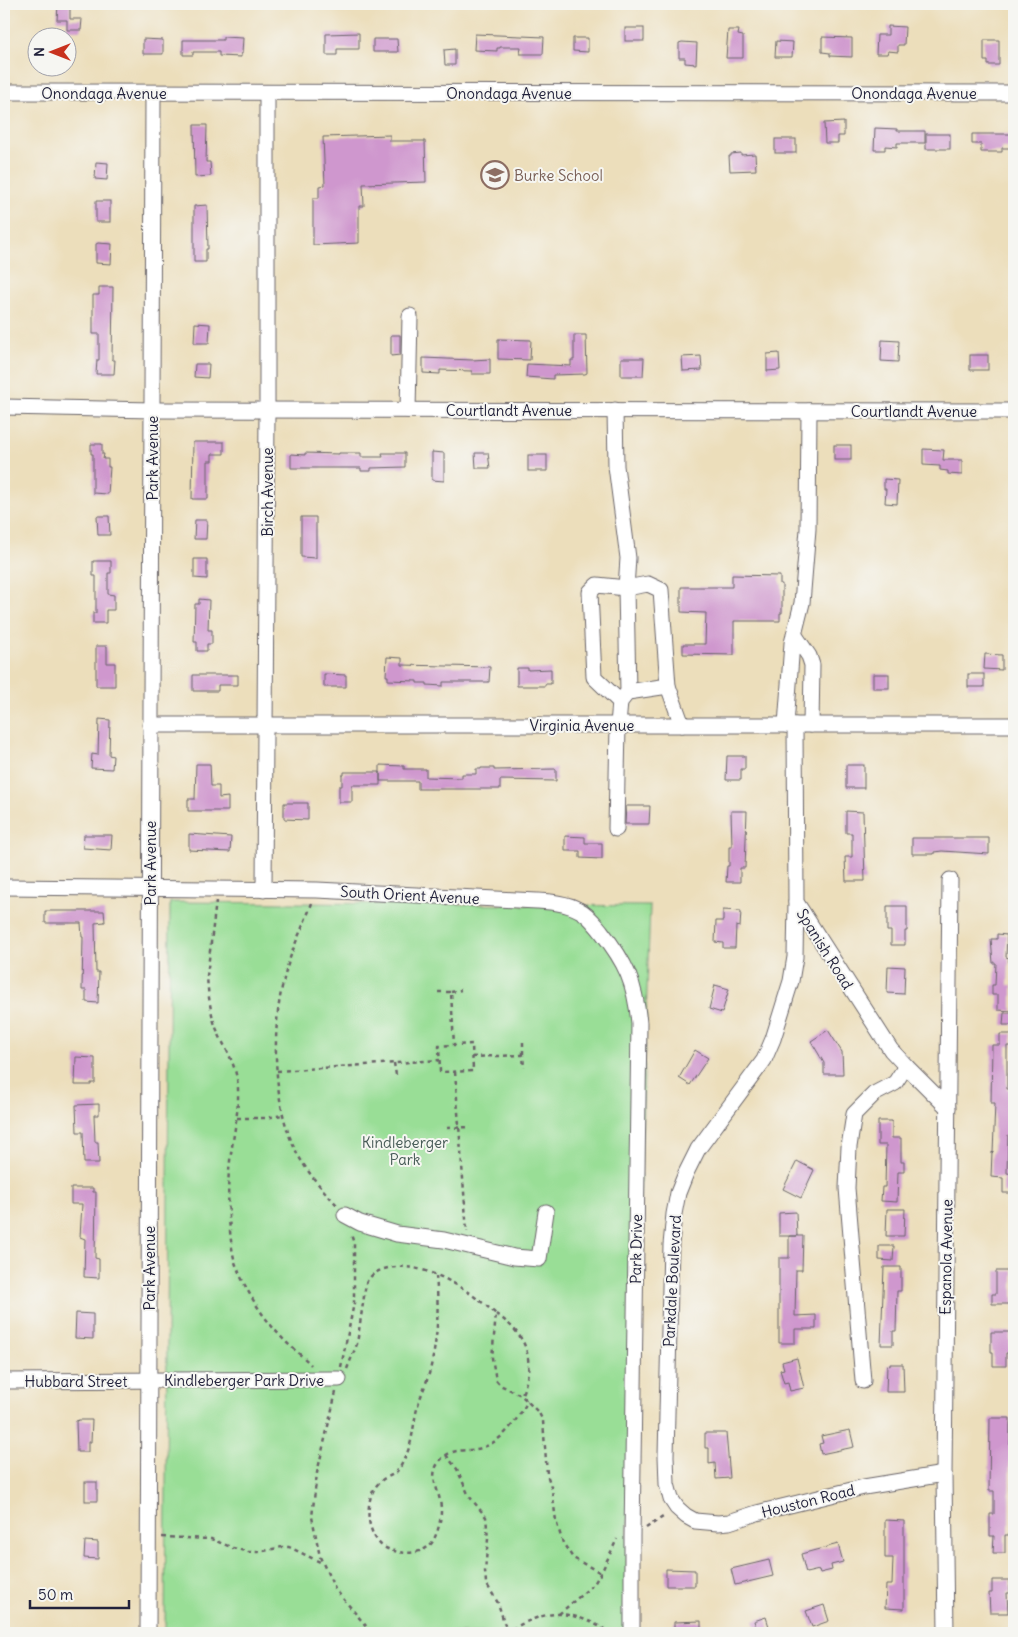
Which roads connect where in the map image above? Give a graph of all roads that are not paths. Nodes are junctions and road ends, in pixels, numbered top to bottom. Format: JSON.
{"nodes":[{"id":1,"x":4,"y":92,"type":"edge"},
{"id":2,"x":153,"y":93,"type":"junction"},
{"id":3,"x":267,"y":93,"type":"junction"},
{"id":4,"x":1014,"y":93,"type":"edge"},
{"id":5,"x":410,"y":316,"type":"dead end"},
{"id":6,"x":4,"y":408,"type":"edge"},
{"id":7,"x":153,"y":410,"type":"junction"},
{"id":8,"x":267,"y":410,"type":"junction"},
{"id":9,"x":408,"y":410,"type":"junction"},
{"id":10,"x":614,"y":410,"type":"junction"},
{"id":11,"x":809,"y":410,"type":"junction"},
{"id":12,"x":1014,"y":411,"type":"edge"},
{"id":13,"x":626,"y":588,"type":"junction"},
{"id":14,"x":794,"y":634,"type":"junction"},
{"id":15,"x":668,"y":686,"type":"junction"},
{"id":16,"x":624,"y":697,"type":"junction"},
{"id":17,"x":150,"y":725,"type":"junction"},
{"id":18,"x":265,"y":725,"type":"junction"},
{"id":19,"x":618,"y":725,"type":"junction"},
{"id":20,"x":682,"y":725,"type":"junction"},
{"id":21,"x":791,"y":725,"type":"junction"},
{"id":22,"x":811,"y":725,"type":"junction"},
{"id":23,"x":1014,"y":725,"type":"edge"},
{"id":24,"x":616,"y":829,"type":"dead end"},
{"id":25,"x":950,"y":880,"type":"dead end"},
{"id":26,"x":4,"y":887,"type":"edge"},
{"id":27,"x":150,"y":889,"type":"junction"},
{"id":28,"x":264,"y":890,"type":"junction"},
{"id":29,"x":555,"y":902,"type":"joint"},
{"id":30,"x":796,"y":902,"type":"junction"},
{"id":31,"x":906,"y":1066,"type":"junction"},
{"id":32,"x":948,"y":1108,"type":"junction"},
{"id":33,"x":546,"y":1212,"type":"dead end"},
{"id":34,"x":345,"y":1215,"type":"road end"},
{"id":35,"x":331,"y":1379,"type":"road end"},
{"id":36,"x":148,"y":1380,"type":"junction"},
{"id":37,"x":4,"y":1381,"type":"edge"},
{"id":38,"x":863,"y":1381,"type":"dead end"},
{"id":39,"x":944,"y":1474,"type":"junction"},
{"id":40,"x":677,"y":1508,"type":"joint"},
{"id":41,"x":148,"y":1633,"type":"edge"},
{"id":42,"x":632,"y":1633,"type":"edge"},
{"id":43,"x":946,"y":1633,"type":"edge"}],
"edges":[{"from":1,"to":2,"type":"street","name":"Onondaga Avenue"},
{"from":2,"to":3,"type":"street","name":"Onondaga Avenue"},
{"from":2,"to":7,"type":"street","name":"Park Avenue"},
{"from":3,"to":4,"type":"street","name":"Onondaga Avenue"},
{"from":3,"to":8,"type":"street","name":"Birch Avenue"},
{"from":5,"to":9,"type":"street"},
{"from":6,"to":7,"type":"street","name":"Courtlandt Avenue"},
{"from":7,"to":8,"type":"street","name":"Courtlandt Avenue"},
{"from":7,"to":17,"type":"street","name":"Park Avenue"},
{"from":8,"to":9,"type":"street","name":"Courtlandt Avenue"},
{"from":8,"to":18,"type":"street","name":"Birch Avenue"},
{"from":9,"to":10,"type":"street","name":"Courtlandt Avenue"},
{"from":10,"to":11,"type":"street","name":"Courtlandt Avenue"},
{"from":10,"to":13,"type":"street"},
{"from":11,"to":12,"type":"street","name":"Courtlandt Avenue"},
{"from":11,"to":14,"type":"street","name":"Spanish Road"},
{"from":13,"to":15,"type":"street"},
{"from":13,"to":16,"type":"street"},
{"from":13,"to":16,"type":"street"},
{"from":14,"to":21,"type":"street","name":"Spanish Road"},
{"from":14,"to":22,"type":"street"},
{"from":15,"to":16,"type":"street"},
{"from":15,"to":20,"type":"street"},
{"from":16,"to":19,"type":"street"},
{"from":17,"to":18,"type":"street","name":"Virginia Avenue"},
{"from":17,"to":27,"type":"street","name":"Park Avenue"},
{"from":18,"to":19,"type":"street","name":"Virginia Avenue"},
{"from":18,"to":28,"type":"street","name":"Birch Avenue"},
{"from":19,"to":20,"type":"street","name":"Virginia Avenue"},
{"from":19,"to":24,"type":"street"},
{"from":20,"to":21,"type":"street","name":"Virginia Avenue"},
{"from":21,"to":22,"type":"street","name":"Virginia Avenue"},
{"from":21,"to":30,"type":"street","name":"Spanish Road"},
{"from":22,"to":23,"type":"street","name":"Virginia Avenue"},
{"from":25,"to":32,"type":"street","name":"Espanola Avenue"},
{"from":26,"to":27,"type":"street","name":"South Orient Avenue"},
{"from":27,"to":28,"type":"street","name":"South Orient Avenue"},
{"from":27,"to":36,"type":"street","name":"Park Avenue"},
{"from":28,"to":29,"type":"street","name":"South Orient Avenue"},
{"from":29,"to":42,"type":"street","name":"Park Drive"},
{"from":30,"to":31,"type":"street","name":"Spanish Road"},
{"from":30,"to":40,"type":"street","name":"Parkdale Boulevard"},
{"from":31,"to":32,"type":"street","name":"Spanish Road"},
{"from":31,"to":38,"type":"street"},
{"from":32,"to":39,"type":"street","name":"Espanola Avenue"},
{"from":33,"to":34,"type":"street"},
{"from":35,"to":36,"type":"street","name":"Kindleberger Park Drive"},
{"from":36,"to":37,"type":"street","name":"Hubbard Street"},
{"from":36,"to":41,"type":"street","name":"Park Avenue"},
{"from":39,"to":40,"type":"street","name":"Houston Road"},
{"from":39,"to":43,"type":"street","name":"Espanola Avenue"}]}
